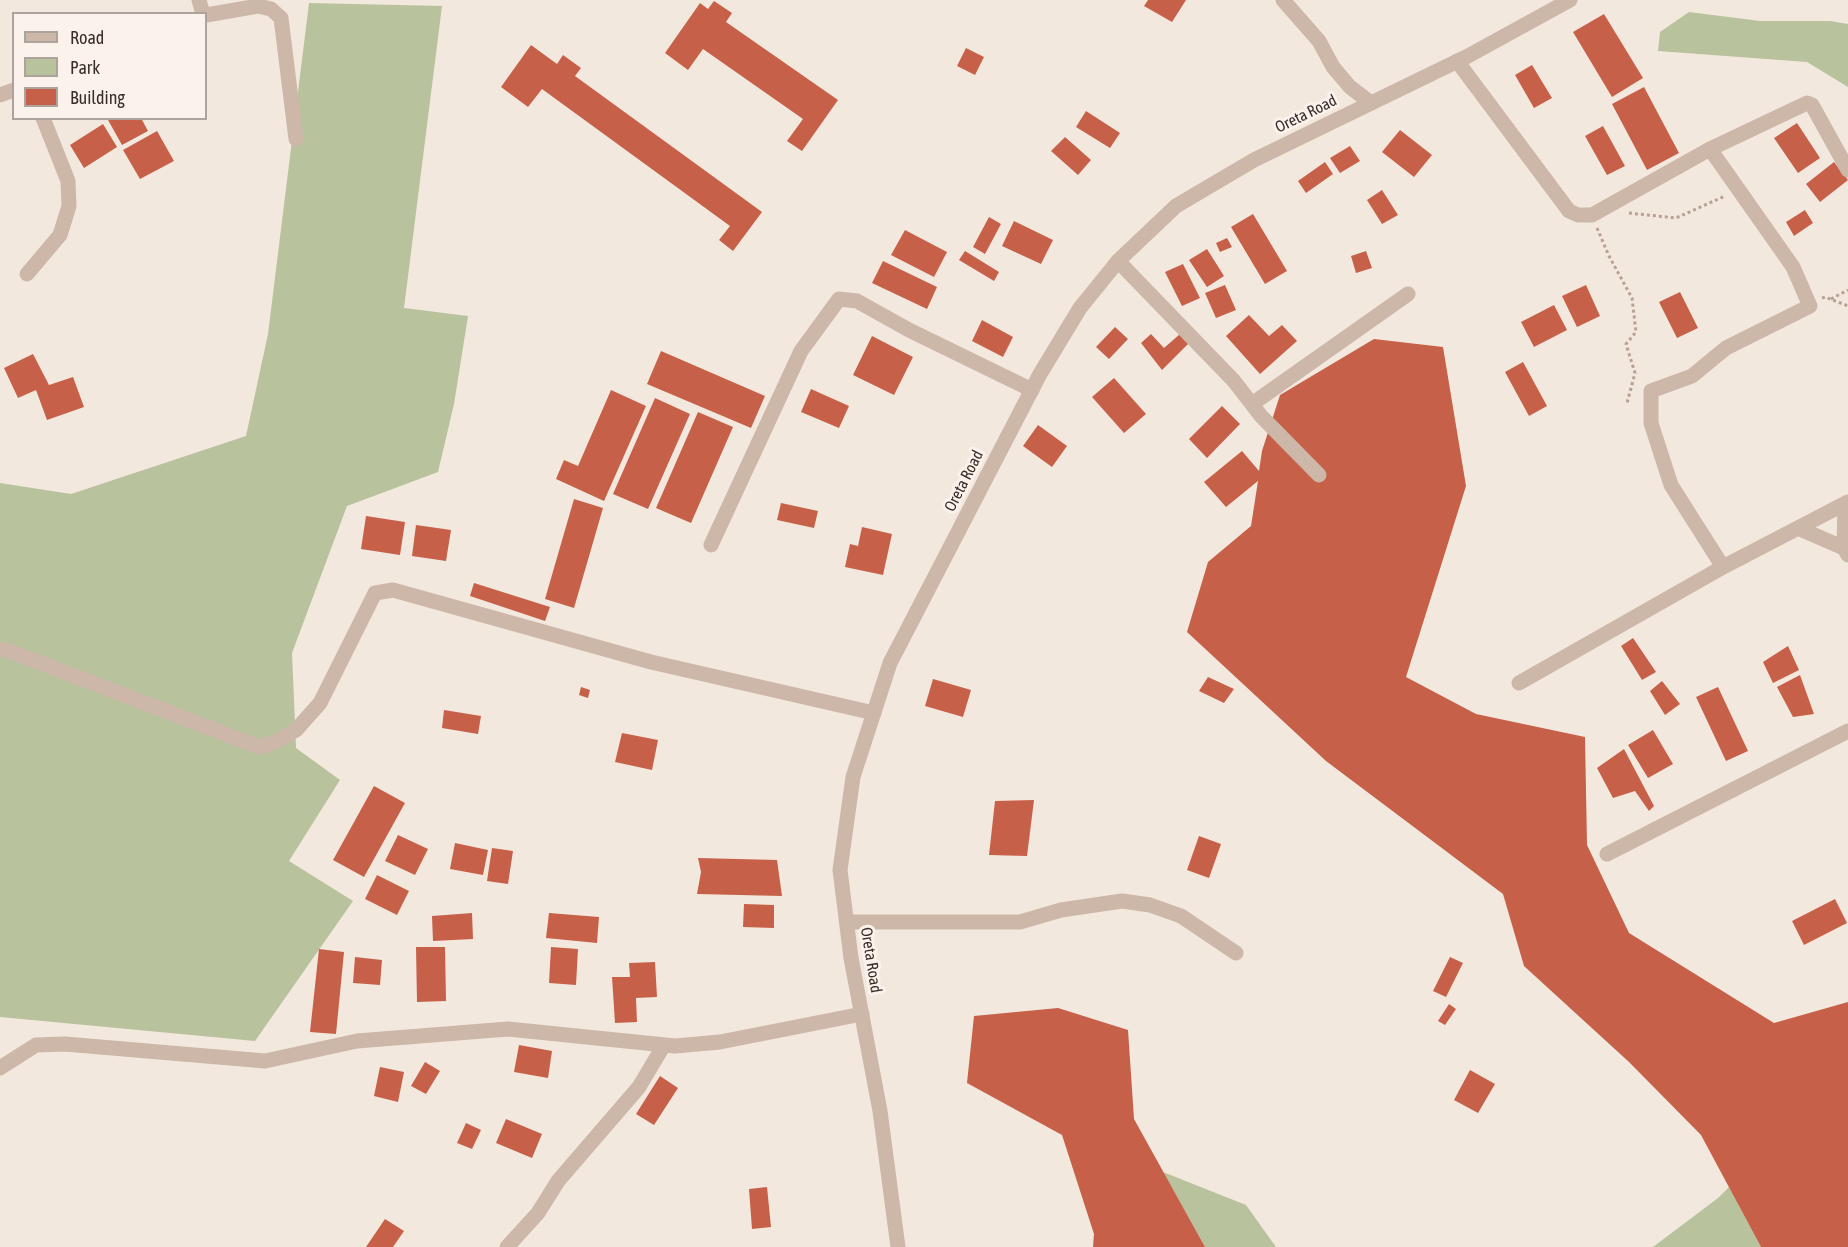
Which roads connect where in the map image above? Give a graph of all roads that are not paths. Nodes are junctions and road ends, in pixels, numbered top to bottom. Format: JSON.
{"nodes":[{"id":1,"x":1283,"y":0,"type":"edge"},
{"id":2,"x":1570,"y":0,"type":"edge"},
{"id":3,"x":207,"y":14,"type":"edge"},
{"id":4,"x":1457,"y":62,"type":"junction"},
{"id":5,"x":1371,"y":103,"type":"junction"},
{"id":6,"x":44,"y":120,"type":"edge"},
{"id":7,"x":296,"y":139,"type":"dead end"},
{"id":8,"x":1710,"y":150,"type":"junction"},
{"id":9,"x":1848,"y":170,"type":"edge"},
{"id":10,"x":1118,"y":261,"type":"junction"},
{"id":11,"x":27,"y":274,"type":"dead end"},
{"id":12,"x":1408,"y":294,"type":"dead end"},
{"id":13,"x":1032,"y":390,"type":"junction"},
{"id":14,"x":1252,"y":404,"type":"junction"},
{"id":15,"x":1319,"y":475,"type":"dead end"},
{"id":16,"x":1846,"y":503,"type":"edge"},
{"id":17,"x":1798,"y":528,"type":"junction"},
{"id":18,"x":711,"y":545,"type":"dead end"},
{"id":19,"x":1846,"y":551,"type":"edge"},
{"id":20,"x":1723,"y":567,"type":"junction"},
{"id":21,"x":0,"y":650,"type":"edge"},
{"id":22,"x":1519,"y":683,"type":"dead end"},
{"id":23,"x":874,"y":713,"type":"junction"},
{"id":24,"x":1848,"y":731,"type":"edge"},
{"id":25,"x":1607,"y":854,"type":"dead end"},
{"id":26,"x":847,"y":922,"type":"junction"},
{"id":27,"x":1236,"y":953,"type":"dead end"},
{"id":28,"x":862,"y":1014,"type":"junction"},
{"id":29,"x":664,"y":1045,"type":"junction"},
{"id":30,"x":0,"y":1068,"type":"edge"},
{"id":31,"x":507,"y":1247,"type":"edge"},
{"id":32,"x":898,"y":1247,"type":"edge"}],
"edges":[{"from":1,"to":5,"type":"street"},
{"from":2,"to":4,"type":"street","name":"Oreta Road"},
{"from":3,"to":7,"type":"street"},
{"from":4,"to":5,"type":"street","name":"Oreta Road"},
{"from":4,"to":8,"type":"street"},
{"from":5,"to":10,"type":"street","name":"Oreta Road"},
{"from":6,"to":11,"type":"street"},
{"from":8,"to":9,"type":"street"},
{"from":8,"to":20,"type":"street"},
{"from":10,"to":13,"type":"street","name":"Oreta Road"},
{"from":10,"to":14,"type":"street"},
{"from":12,"to":14,"type":"street"},
{"from":13,"to":18,"type":"street"},
{"from":13,"to":23,"type":"street","name":"Oreta Road"},
{"from":14,"to":15,"type":"street"},
{"from":16,"to":17,"type":"street"},
{"from":16,"to":19,"type":"street"},
{"from":17,"to":19,"type":"street"},
{"from":17,"to":20,"type":"street"},
{"from":20,"to":22,"type":"street"},
{"from":21,"to":23,"type":"street"},
{"from":23,"to":26,"type":"street","name":"Oreta Road"},
{"from":24,"to":25,"type":"street"},
{"from":26,"to":27,"type":"street"},
{"from":26,"to":28,"type":"street","name":"Oreta Road"},
{"from":28,"to":29,"type":"street"},
{"from":28,"to":32,"type":"street","name":"Oreta Road"},
{"from":29,"to":30,"type":"street"},
{"from":29,"to":31,"type":"street"}]}
